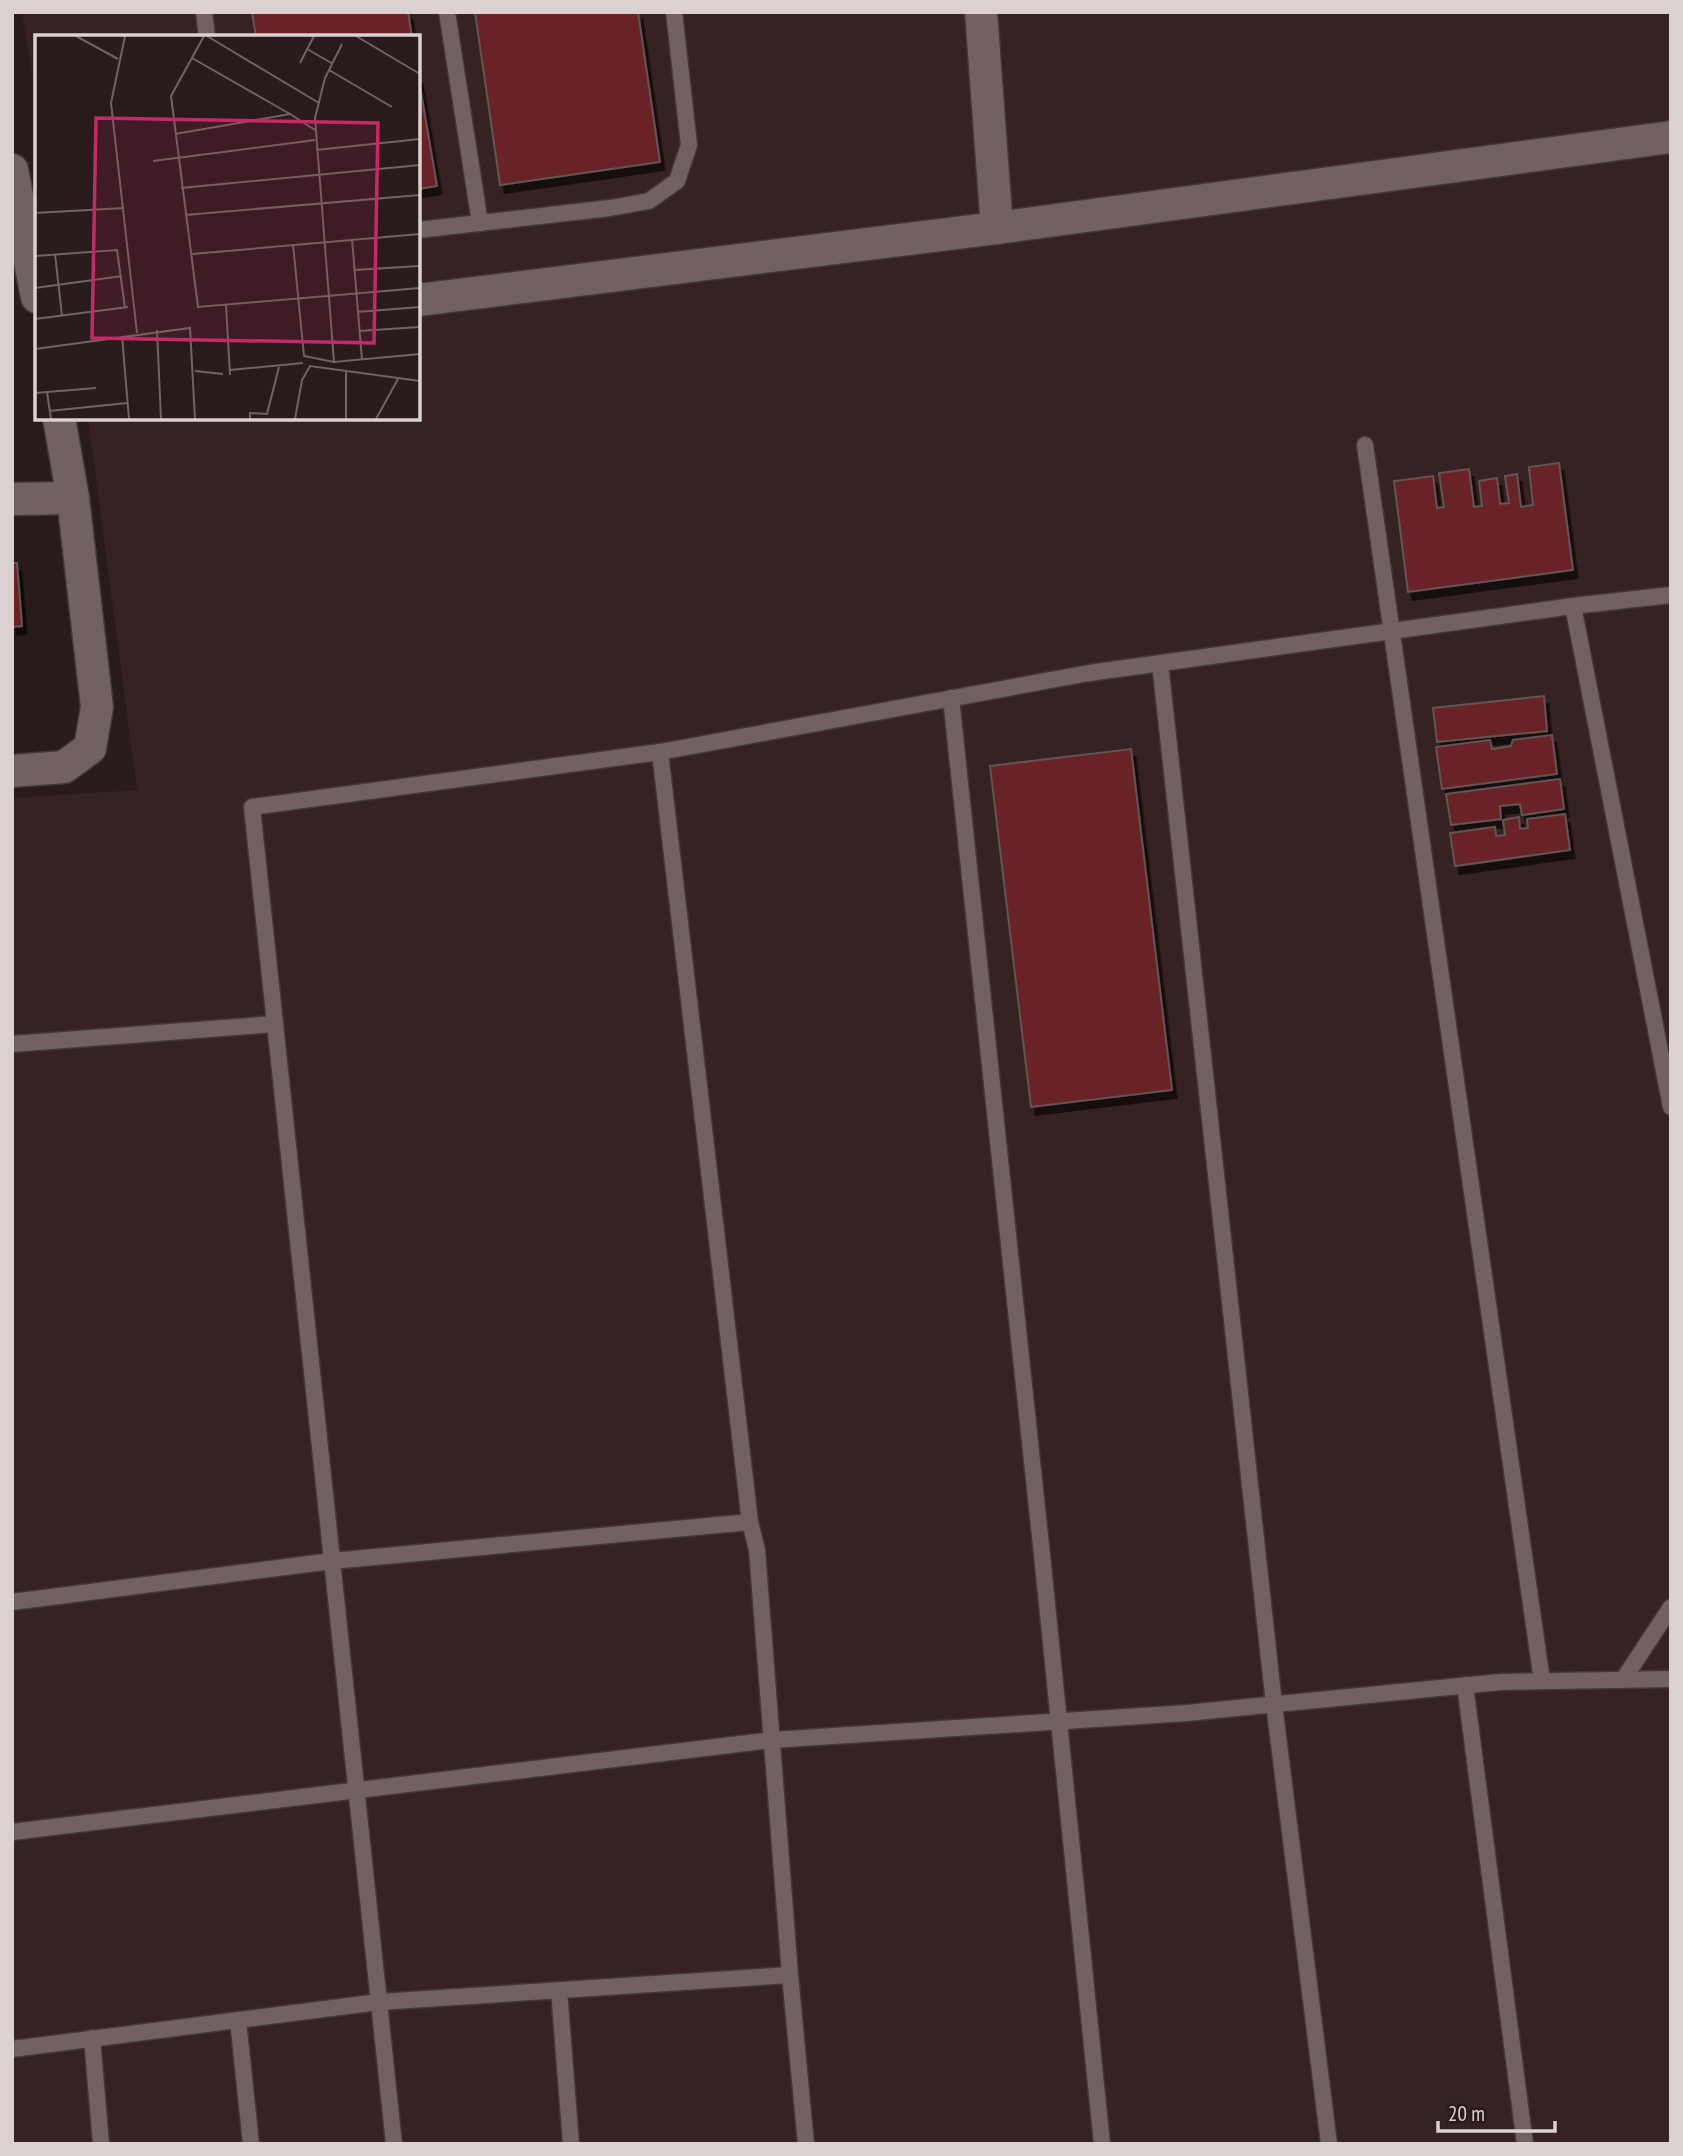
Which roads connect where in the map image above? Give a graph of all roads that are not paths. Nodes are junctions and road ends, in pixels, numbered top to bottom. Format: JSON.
{"nodes":[{"id":1,"x":204,"y":12,"type":"edge"},
{"id":2,"x":447,"y":12,"type":"edge"},
{"id":3,"x":674,"y":12,"type":"edge"},
{"id":4,"x":981,"y":12,"type":"edge"},
{"id":5,"x":207,"y":35,"type":"edge"},
{"id":6,"x":1671,"y":137,"type":"edge"},
{"id":7,"x":12,"y":170,"type":"edge"},
{"id":8,"x":480,"y":223,"type":"junction"},
{"id":9,"x":997,"y":228,"type":"junction"},
{"id":10,"x":420,"y":230,"type":"edge"},
{"id":11,"x":18,"y":231,"type":"edge"},
{"id":12,"x":35,"y":290,"type":"edge"},
{"id":13,"x":420,"y":300,"type":"edge"},
{"id":14,"x":59,"y":420,"type":"edge"},
{"id":15,"x":1365,"y":445,"type":"dead end"},
{"id":16,"x":73,"y":498,"type":"junction"},
{"id":17,"x":12,"y":499,"type":"edge"},
{"id":18,"x":1671,"y":595,"type":"edge"},
{"id":19,"x":1573,"y":606,"type":"junction"},
{"id":20,"x":1393,"y":631,"type":"junction"},
{"id":21,"x":1160,"y":663,"type":"junction"},
{"id":22,"x":951,"y":698,"type":"junction"},
{"id":23,"x":660,"y":752,"type":"junction"},
{"id":24,"x":12,"y":771,"type":"edge"},
{"id":25,"x":275,"y":1024,"type":"junction"},
{"id":26,"x":12,"y":1044,"type":"edge"},
{"id":27,"x":1671,"y":1107,"type":"edge"},
{"id":28,"x":750,"y":1522,"type":"junction"},
{"id":29,"x":332,"y":1561,"type":"junction"},
{"id":30,"x":12,"y":1602,"type":"edge"},
{"id":31,"x":1671,"y":1607,"type":"edge"},
{"id":32,"x":1671,"y":1679,"type":"edge"},
{"id":33,"x":1623,"y":1680,"type":"junction"},
{"id":34,"x":1542,"y":1681,"type":"junction"},
{"id":35,"x":1465,"y":1685,"type":"junction"},
{"id":36,"x":1274,"y":1704,"type":"junction"},
{"id":37,"x":1059,"y":1721,"type":"junction"},
{"id":38,"x":772,"y":1740,"type":"junction"},
{"id":39,"x":357,"y":1791,"type":"junction"},
{"id":40,"x":12,"y":1832,"type":"edge"},
{"id":41,"x":790,"y":1975,"type":"junction"},
{"id":42,"x":559,"y":1990,"type":"junction"},
{"id":43,"x":379,"y":2002,"type":"junction"},
{"id":44,"x":238,"y":2020,"type":"junction"},
{"id":45,"x":92,"y":2038,"type":"junction"},
{"id":46,"x":12,"y":2049,"type":"edge"},
{"id":47,"x":101,"y":2144,"type":"edge"},
{"id":48,"x":251,"y":2144,"type":"edge"},
{"id":49,"x":394,"y":2144,"type":"edge"},
{"id":50,"x":571,"y":2144,"type":"edge"},
{"id":51,"x":806,"y":2144,"type":"edge"},
{"id":52,"x":1101,"y":2144,"type":"edge"},
{"id":53,"x":1329,"y":2144,"type":"edge"},
{"id":54,"x":1525,"y":2144,"type":"edge"}],
"edges":[{"from":1,"to":5,"type":"lane"},
{"from":2,"to":8,"type":"lane"},
{"from":3,"to":8,"type":"lane"},
{"from":4,"to":9,"type":"street"},
{"from":6,"to":9,"type":"street"},
{"from":7,"to":11,"type":"street"},
{"from":8,"to":10,"type":"lane"},
{"from":9,"to":13,"type":"street"},
{"from":11,"to":12,"type":"street"},
{"from":14,"to":16,"type":"street"},
{"from":15,"to":20,"type":"lane"},
{"from":16,"to":17,"type":"street"},
{"from":16,"to":24,"type":"street"},
{"from":18,"to":19,"type":"lane"},
{"from":19,"to":20,"type":"lane"},
{"from":19,"to":27,"type":"lane"},
{"from":20,"to":21,"type":"lane"},
{"from":20,"to":34,"type":"lane"},
{"from":21,"to":22,"type":"lane"},
{"from":21,"to":36,"type":"lane"},
{"from":22,"to":23,"type":"lane"},
{"from":22,"to":37,"type":"lane"},
{"from":23,"to":25,"type":"lane"},
{"from":23,"to":28,"type":"lane"},
{"from":25,"to":26,"type":"lane"},
{"from":25,"to":29,"type":"lane"},
{"from":28,"to":29,"type":"lane"},
{"from":28,"to":38,"type":"lane"},
{"from":29,"to":30,"type":"lane"},
{"from":29,"to":39,"type":"lane"},
{"from":31,"to":33,"type":"lane"},
{"from":32,"to":33,"type":"lane"},
{"from":33,"to":34,"type":"lane"},
{"from":34,"to":35,"type":"lane"},
{"from":35,"to":36,"type":"lane"},
{"from":35,"to":54,"type":"lane"},
{"from":36,"to":37,"type":"lane"},
{"from":36,"to":53,"type":"lane"},
{"from":37,"to":38,"type":"lane"},
{"from":37,"to":52,"type":"lane"},
{"from":38,"to":39,"type":"lane"},
{"from":38,"to":41,"type":"lane"},
{"from":39,"to":40,"type":"lane"},
{"from":39,"to":43,"type":"lane"},
{"from":41,"to":42,"type":"lane"},
{"from":41,"to":51,"type":"lane"},
{"from":42,"to":43,"type":"lane"},
{"from":42,"to":50,"type":"lane"},
{"from":43,"to":44,"type":"lane"},
{"from":43,"to":49,"type":"lane"},
{"from":44,"to":45,"type":"lane"},
{"from":44,"to":48,"type":"lane"},
{"from":45,"to":46,"type":"lane"},
{"from":45,"to":47,"type":"lane"}]}
